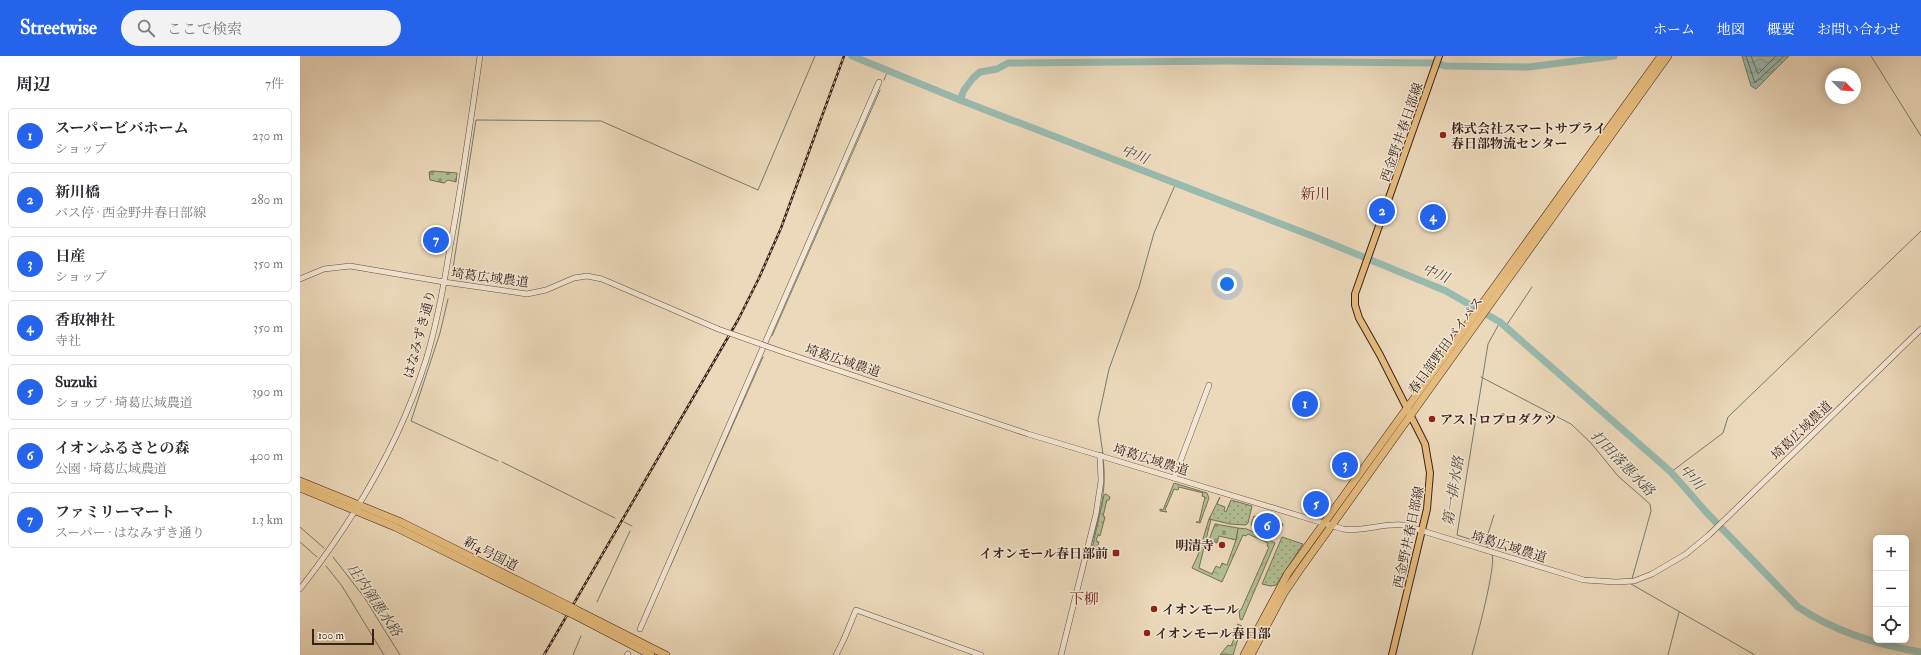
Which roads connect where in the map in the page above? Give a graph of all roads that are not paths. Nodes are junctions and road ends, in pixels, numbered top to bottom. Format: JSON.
{"nodes":[{"id":1,"x":480,"y":56,"type":"edge"},
{"id":2,"x":1439,"y":56,"type":"edge"},
{"id":3,"x":1663,"y":58,"type":"edge"},
{"id":4,"x":879,"y":82,"type":"dead end"},
{"id":5,"x":300,"y":279,"type":"edge"},
{"id":6,"x":444,"y":282,"type":"junction"},
{"id":7,"x":1469,"y":327,"type":"junction"},
{"id":8,"x":1921,"y":329,"type":"edge"},
{"id":9,"x":1209,"y":385,"type":"dead end"},
{"id":10,"x":1407,"y":408,"type":"junction"},
{"id":11,"x":1410,"y":414,"type":"junction"},
{"id":12,"x":1100,"y":455,"type":"junction"},
{"id":13,"x":1174,"y":478,"type":"junction"},
{"id":14,"x":300,"y":481,"type":"edge"},
{"id":15,"x":300,"y":488,"type":"edge"},
{"id":16,"x":359,"y":508,"type":"junction"},
{"id":17,"x":1327,"y":524,"type":"junction"},
{"id":18,"x":1422,"y":530,"type":"junction"},
{"id":19,"x":300,"y":589,"type":"edge"},
{"id":20,"x":573,"y":612,"type":"junction"},
{"id":21,"x":640,"y":629,"type":"dead end"},
{"id":22,"x":651,"y":655,"type":"edge"},
{"id":23,"x":666,"y":655,"type":"edge"},
{"id":24,"x":836,"y":655,"type":"edge"},
{"id":25,"x":981,"y":655,"type":"edge"},
{"id":26,"x":1061,"y":655,"type":"edge"},
{"id":27,"x":1244,"y":655,"type":"edge"},
{"id":28,"x":1251,"y":655,"type":"edge"},
{"id":29,"x":1392,"y":655,"type":"edge"}],
"edges":[{"from":1,"to":6,"type":"street","name":"はなみずき通り"},
{"from":2,"to":10,"type":"main road","name":"西金野井春日部線"},
{"from":3,"to":7,"type":"highway","name":"春日部野田バイパス"},
{"from":4,"to":21,"type":"street"},
{"from":5,"to":6,"type":"street","name":"埼葛広域農道"},
{"from":6,"to":12,"type":"street","name":"埼葛広域農道","bridge":true},
{"from":6,"to":16,"type":"street","name":"はなみずき通り"},
{"from":7,"to":10,"type":"highway","name":"春日部野田バイパス"},
{"from":7,"to":11,"type":"highway","name":"春日部野田バイパス"},
{"from":8,"to":18,"type":"street","name":"埼葛広域農道"},
{"from":9,"to":13,"type":"street"},
{"from":10,"to":11,"type":"main road","name":"西金野井春日部線"},
{"from":10,"to":17,"type":"highway","name":"春日部野田バイパス"},
{"from":11,"to":17,"type":"highway","name":"春日部野田バイパス"},
{"from":11,"to":18,"type":"main road","name":"西金野井春日部線"},
{"from":12,"to":13,"type":"street","name":"埼葛広域農道"},
{"from":12,"to":26,"type":"street"},
{"from":13,"to":17,"type":"street","name":"埼葛広域農道"},
{"from":14,"to":16,"type":"highway","name":"新4号国道"},
{"from":15,"to":16,"type":"highway","name":"新4号国道"},
{"from":16,"to":19,"type":"street","name":"はなみずき通り"},
{"from":16,"to":20,"type":"highway","name":"新4号国道","bridge":true},
{"from":17,"to":18,"type":"street","name":"埼葛広域農道"},
{"from":17,"to":27,"type":"highway","name":"春日部野田バイパス"},
{"from":17,"to":28,"type":"highway","name":"春日部野田バイパス"},
{"from":18,"to":29,"type":"main road","name":"西金野井春日部線"},
{"from":20,"to":22,"type":"highway","name":"新4号国道"},
{"from":20,"to":23,"type":"highway","name":"新4号国道"},
{"from":24,"to":25,"type":"street"}]}
